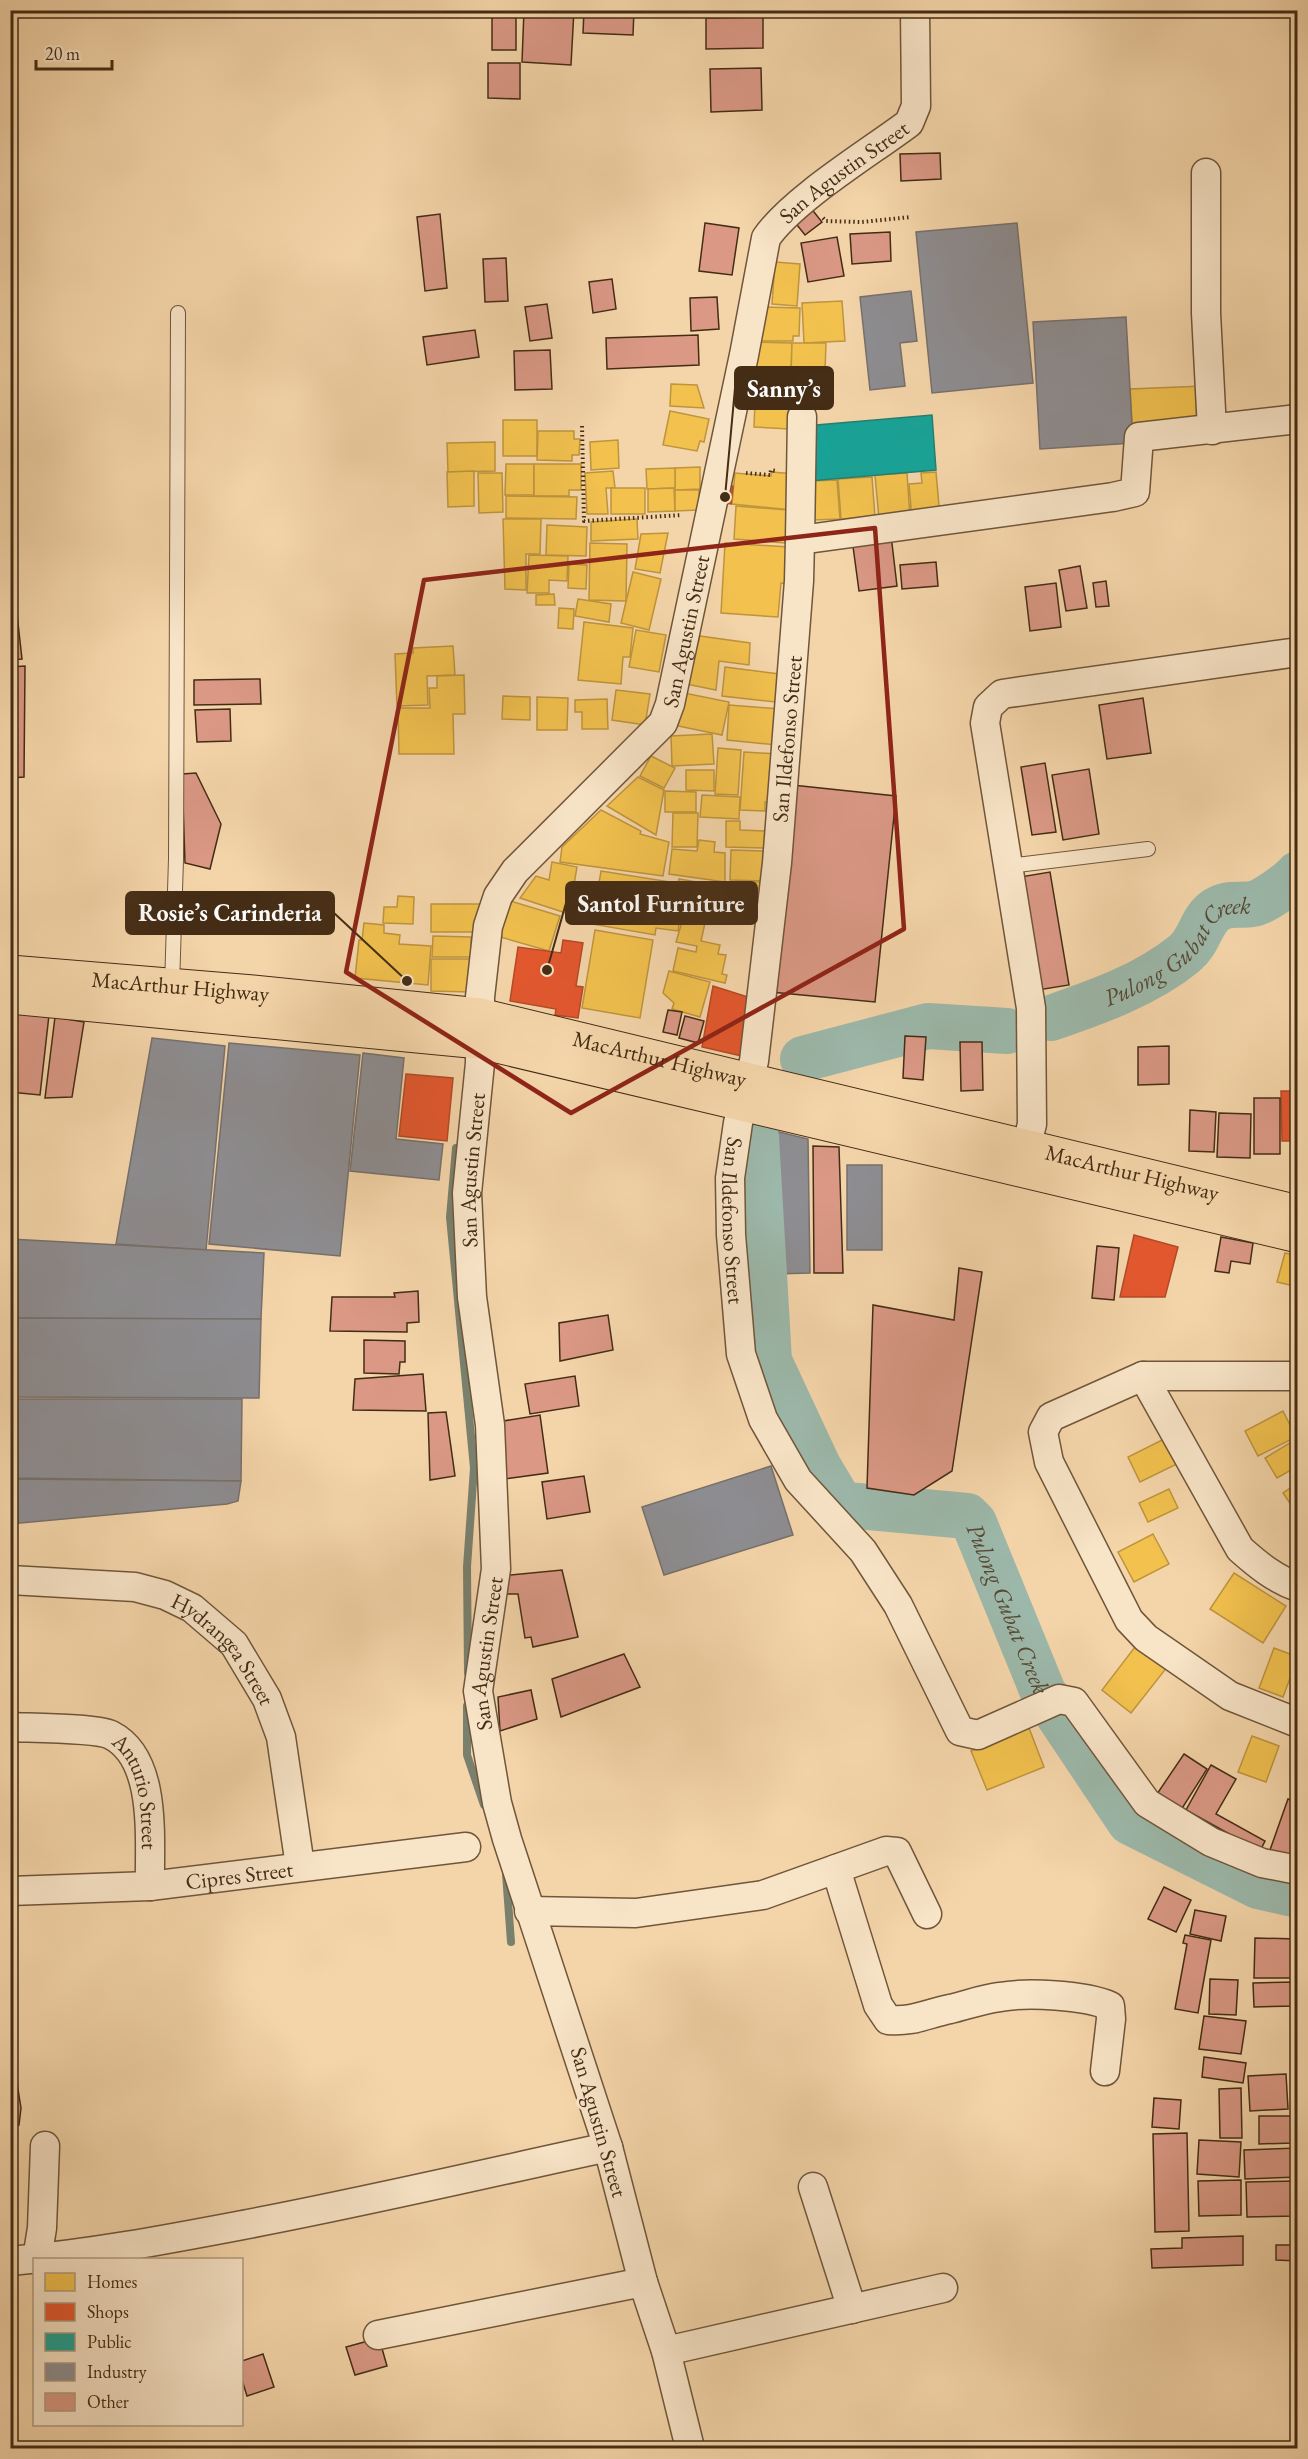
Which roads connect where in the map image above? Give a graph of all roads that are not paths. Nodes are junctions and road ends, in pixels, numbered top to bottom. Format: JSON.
{"nodes":[{"id":1,"x":915,"y":10,"type":"edge"},
{"id":2,"x":1206,"y":173,"type":"dead end"},
{"id":3,"x":178,"y":313,"type":"dead end"},
{"id":4,"x":802,"y":417,"type":"dead end"},
{"id":5,"x":1298,"y":419,"type":"edge"},
{"id":6,"x":1212,"y":430,"type":"junction"},
{"id":7,"x":800,"y":540,"type":"junction"},
{"id":8,"x":1298,"y":652,"type":"edge"},
{"id":9,"x":1148,"y":849,"type":"dead end"},
{"id":10,"x":1009,"y":866,"type":"junction"},
{"id":11,"x":10,"y":972,"type":"edge"},
{"id":12,"x":10,"y":997,"type":"edge"},
{"id":13,"x":170,"y":998,"type":"junction"},
{"id":14,"x":480,"y":1029,"type":"junction"},
{"id":15,"x":747,"y":1091,"type":"junction"},
{"id":16,"x":1024,"y":1157,"type":"junction"},
{"id":17,"x":1298,"y":1212,"type":"edge"},
{"id":18,"x":1298,"y":1236,"type":"edge"},
{"id":19,"x":1143,"y":1376,"type":"junction"},
{"id":20,"x":1298,"y":1376,"type":"edge"},
{"id":21,"x":10,"y":1580,"type":"edge"},
{"id":22,"x":1298,"y":1587,"type":"edge"},
{"id":23,"x":1298,"y":1723,"type":"edge"},
{"id":24,"x":10,"y":1727,"type":"edge"},
{"id":25,"x":466,"y":1847,"type":"dead end"},
{"id":26,"x":300,"y":1866,"type":"junction"},
{"id":27,"x":836,"y":1869,"type":"junction"},
{"id":28,"x":1298,"y":1870,"type":"edge"},
{"id":29,"x":150,"y":1886,"type":"junction"},
{"id":30,"x":10,"y":1892,"type":"edge"},
{"id":31,"x":529,"y":1911,"type":"junction"},
{"id":32,"x":927,"y":1914,"type":"dead end"},
{"id":33,"x":1105,"y":2071,"type":"dead end"},
{"id":34,"x":45,"y":2146,"type":"dead end"},
{"id":35,"x":608,"y":2147,"type":"junction"},
{"id":36,"x":813,"y":2187,"type":"dead end"},
{"id":37,"x":44,"y":2258,"type":"edge"},
{"id":38,"x":24,"y":2260,"type":"edge"},
{"id":39,"x":643,"y":2282,"type":"junction"},
{"id":40,"x":943,"y":2288,"type":"dead end"},
{"id":41,"x":852,"y":2309,"type":"junction"},
{"id":42,"x":378,"y":2335,"type":"dead end"},
{"id":43,"x":666,"y":2351,"type":"junction"},
{"id":44,"x":690,"y":2448,"type":"edge"}],
"edges":[{"from":1,"to":14,"type":"street","name":"San Agustin Street"},
{"from":2,"to":6,"type":"street"},
{"from":3,"to":13,"type":"lane"},
{"from":4,"to":7,"type":"street","name":"San Ildefonso Street"},
{"from":5,"to":6,"type":"street"},
{"from":6,"to":7,"type":"street"},
{"from":7,"to":15,"type":"street","name":"San Ildefonso Street"},
{"from":8,"to":10,"type":"street"},
{"from":9,"to":10,"type":"lane"},
{"from":10,"to":16,"type":"street"},
{"from":11,"to":13,"type":"highway","name":"MacArthur Highway"},
{"from":12,"to":13,"type":"highway","name":"MacArthur Highway"},
{"from":13,"to":14,"type":"highway","name":"MacArthur Highway"},
{"from":14,"to":15,"type":"highway","name":"MacArthur Highway"},
{"from":14,"to":31,"type":"street","name":"San Agustin Street"},
{"from":15,"to":16,"type":"highway","name":"MacArthur Highway"},
{"from":15,"to":28,"type":"street","name":"San Ildefonso Street"},
{"from":16,"to":17,"type":"highway","name":"MacArthur Highway"},
{"from":16,"to":18,"type":"highway","name":"MacArthur Highway"},
{"from":19,"to":20,"type":"street"},
{"from":19,"to":22,"type":"street"},
{"from":19,"to":23,"type":"street"},
{"from":21,"to":26,"type":"street","name":"Hydrangea Street"},
{"from":24,"to":29,"type":"street","name":"Anturio Street"},
{"from":25,"to":26,"type":"street","name":"Cipres Street"},
{"from":26,"to":29,"type":"street","name":"Cipres Street"},
{"from":27,"to":31,"type":"street"},
{"from":27,"to":32,"type":"street"},
{"from":27,"to":33,"type":"street"},
{"from":29,"to":30,"type":"street","name":"Cipres Street"},
{"from":31,"to":35,"type":"street","name":"San Agustin Street"},
{"from":34,"to":38,"type":"street"},
{"from":35,"to":37,"type":"street"},
{"from":35,"to":39,"type":"street","name":"San Agustin Street"},
{"from":36,"to":41,"type":"street"},
{"from":39,"to":42,"type":"street"},
{"from":39,"to":43,"type":"street","name":"San Agustin Street"},
{"from":40,"to":41,"type":"street"},
{"from":41,"to":43,"type":"street"},
{"from":43,"to":44,"type":"street","name":"San Agustin Street"}]}
